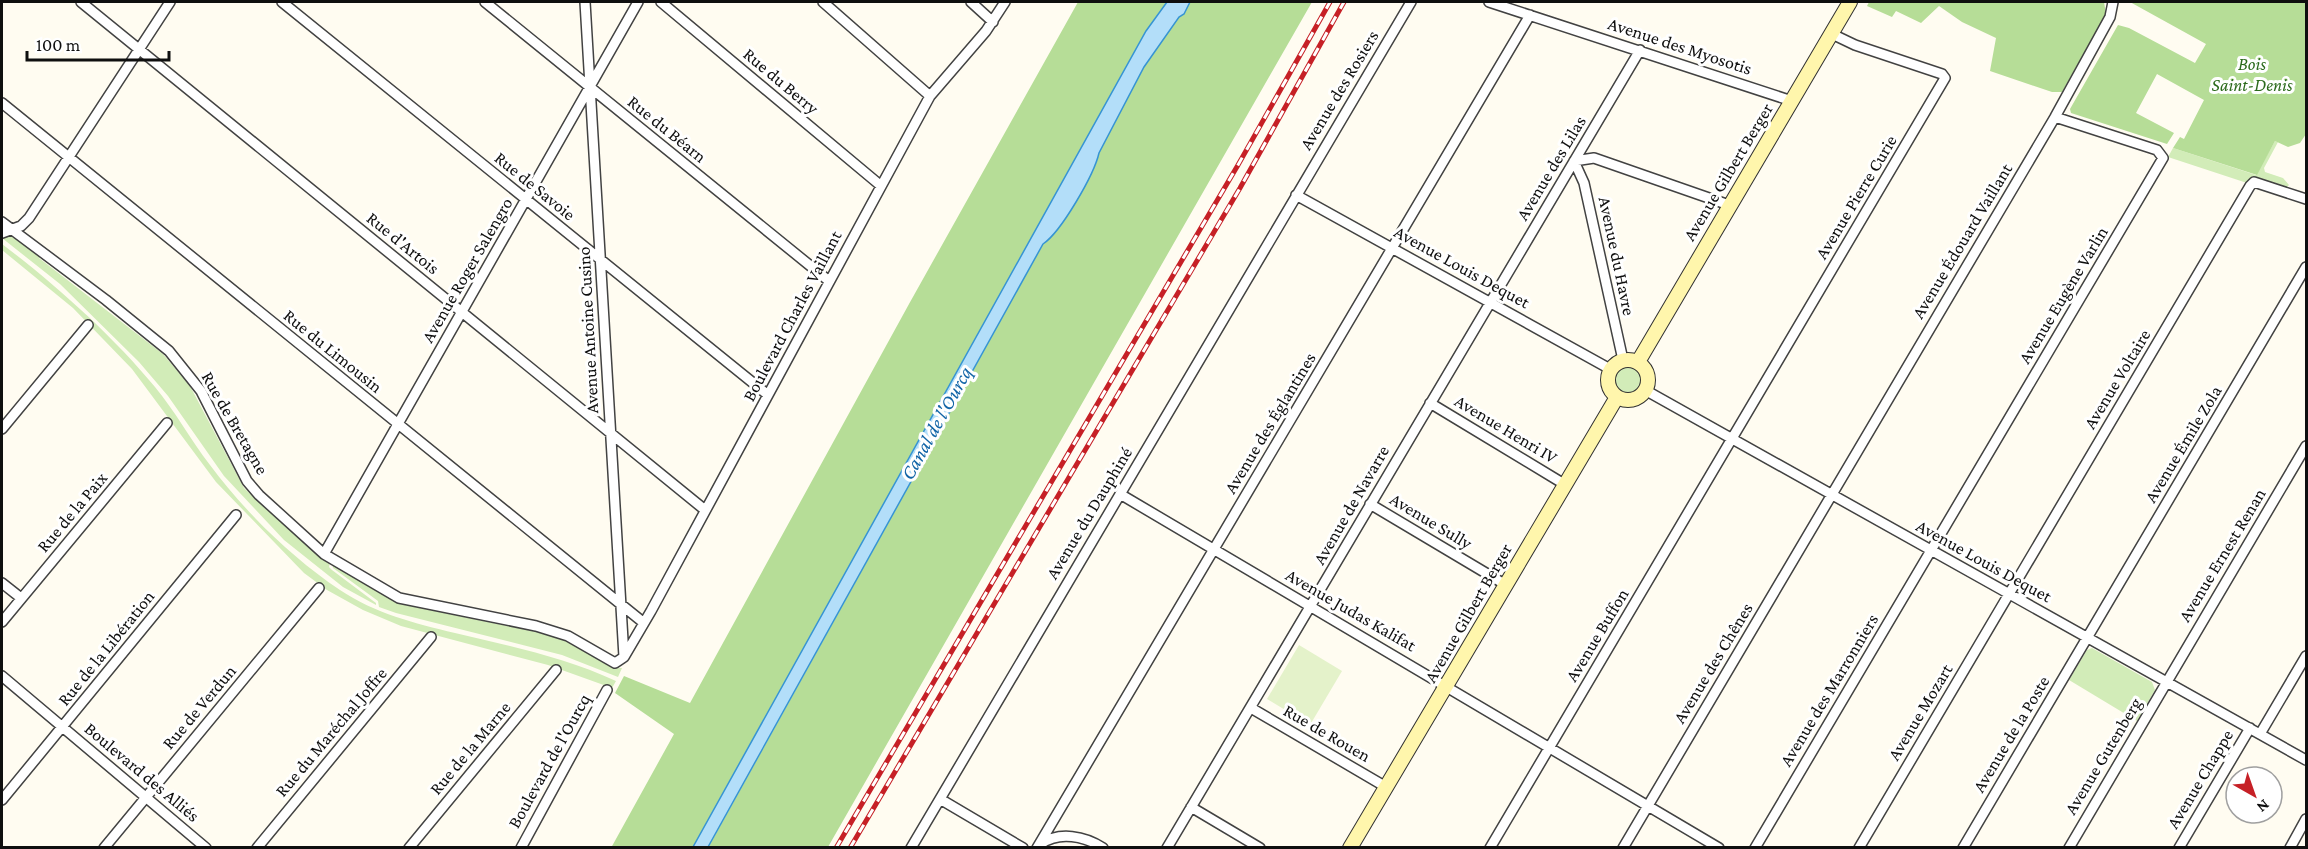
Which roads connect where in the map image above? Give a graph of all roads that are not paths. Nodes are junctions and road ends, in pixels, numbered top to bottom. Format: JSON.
{"nodes":[{"id":1,"x":81,"y":2,"type":"edge"},
{"id":2,"x":170,"y":2,"type":"edge"},
{"id":3,"x":282,"y":2,"type":"edge"},
{"id":4,"x":485,"y":2,"type":"edge"},
{"id":5,"x":585,"y":2,"type":"edge"},
{"id":6,"x":638,"y":2,"type":"edge"},
{"id":7,"x":662,"y":2,"type":"edge"},
{"id":8,"x":824,"y":2,"type":"edge"},
{"id":9,"x":972,"y":2,"type":"edge"},
{"id":10,"x":1005,"y":2,"type":"edge"},
{"id":11,"x":1411,"y":2,"type":"edge"},
{"id":12,"x":1489,"y":2,"type":"edge"},
{"id":13,"x":1850,"y":2,"type":"edge"},
{"id":14,"x":2113,"y":2,"type":"edge"},
{"id":15,"x":1530,"y":15,"type":"junction"},
{"id":16,"x":993,"y":22,"type":"junction"},
{"id":17,"x":1832,"y":34,"type":"junction"},
{"id":18,"x":139,"y":49,"type":"junction"},
{"id":19,"x":1640,"y":50,"type":"junction"},
{"id":20,"x":590,"y":87,"type":"junction"},
{"id":21,"x":930,"y":96,"type":"junction"},
{"id":22,"x":1792,"y":101,"type":"junction"},
{"id":23,"x":2,"y":102,"type":"edge"},
{"id":24,"x":2055,"y":117,"type":"junction"},
{"id":25,"x":69,"y":158,"type":"junction"},
{"id":26,"x":1574,"y":161,"type":"junction"},
{"id":27,"x":880,"y":185,"type":"junction"},
{"id":28,"x":1296,"y":195,"type":"junction"},
{"id":29,"x":2307,"y":199,"type":"edge"},
{"id":30,"x":526,"y":200,"type":"junction"},
{"id":31,"x":1729,"y":205,"type":"junction"},
{"id":32,"x":2,"y":222,"type":"edge"},
{"id":33,"x":13,"y":230,"type":"junction"},
{"id":34,"x":2,"y":233,"type":"edge"},
{"id":35,"x":1394,"y":248,"type":"junction"},
{"id":36,"x":600,"y":261,"type":"junction"},
{"id":37,"x":2307,"y":267,"type":"edge"},
{"id":38,"x":829,"y":281,"type":"junction"},
{"id":39,"x":1490,"y":302,"type":"junction"},
{"id":40,"x":462,"y":312,"type":"junction"},
{"id":41,"x":88,"y":325,"type":"dead end"},
{"id":42,"x":1623,"y":360,"type":"junction"},
{"id":43,"x":1638,"y":362,"type":"junction"},
{"id":44,"x":1610,"y":369,"type":"junction"},
{"id":45,"x":1646,"y":390,"type":"junction"},
{"id":46,"x":768,"y":395,"type":"junction"},
{"id":47,"x":1617,"y":397,"type":"junction"},
{"id":48,"x":1430,"y":403,"type":"junction"},
{"id":49,"x":167,"y":423,"type":"dead end"},
{"id":50,"x":398,"y":425,"type":"junction"},
{"id":51,"x":2,"y":429,"type":"edge"},
{"id":52,"x":611,"y":433,"type":"junction"},
{"id":53,"x":1733,"y":438,"type":"junction"},
{"id":54,"x":2307,"y":446,"type":"edge"},
{"id":55,"x":1564,"y":484,"type":"junction"},
{"id":56,"x":1120,"y":494,"type":"junction"},
{"id":57,"x":1832,"y":494,"type":"junction"},
{"id":58,"x":1370,"y":504,"type":"junction"},
{"id":59,"x":705,"y":510,"type":"junction"},
{"id":60,"x":236,"y":515,"type":"dead end"},
{"id":61,"x":1215,"y":550,"type":"junction"},
{"id":62,"x":1931,"y":550,"type":"junction"},
{"id":63,"x":324,"y":554,"type":"junction"},
{"id":64,"x":2,"y":583,"type":"edge"},
{"id":65,"x":1506,"y":585,"type":"junction"},
{"id":66,"x":319,"y":588,"type":"dead end"},
{"id":67,"x":2009,"y":594,"type":"junction"},
{"id":68,"x":21,"y":598,"type":"junction"},
{"id":69,"x":620,"y":605,"type":"junction"},
{"id":70,"x":1311,"y":606,"type":"junction"},
{"id":71,"x":2,"y":622,"type":"edge"},
{"id":72,"x":644,"y":623,"type":"junction"},
{"id":73,"x":431,"y":637,"type":"dead end"},
{"id":74,"x":2087,"y":637,"type":"junction"},
{"id":75,"x":2307,"y":656,"type":"edge"},
{"id":76,"x":624,"y":657,"type":"junction"},
{"id":77,"x":556,"y":670,"type":"dead end"},
{"id":78,"x":2,"y":676,"type":"edge"},
{"id":79,"x":2167,"y":682,"type":"junction"},
{"id":80,"x":1446,"y":686,"type":"junction"},
{"id":81,"x":607,"y":690,"type":"dead end"},
{"id":82,"x":1251,"y":708,"type":"junction"},
{"id":83,"x":62,"y":727,"type":"junction"},
{"id":84,"x":2250,"y":728,"type":"junction"},
{"id":85,"x":2260,"y":734,"type":"junction"},
{"id":86,"x":1550,"y":747,"type":"junction"},
{"id":87,"x":2307,"y":760,"type":"edge"},
{"id":88,"x":1386,"y":787,"type":"junction"},
{"id":89,"x":146,"y":798,"type":"junction"},
{"id":90,"x":940,"y":799,"type":"junction"},
{"id":91,"x":2,"y":800,"type":"edge"},
{"id":92,"x":1647,"y":806,"type":"junction"},
{"id":93,"x":1191,"y":807,"type":"junction"},
{"id":94,"x":2307,"y":819,"type":"edge"},
{"id":95,"x":1037,"y":847,"type":"edge"},
{"id":96,"x":104,"y":848,"type":"edge"},
{"id":97,"x":206,"y":848,"type":"edge"},
{"id":98,"x":256,"y":848,"type":"edge"},
{"id":99,"x":409,"y":848,"type":"edge"},
{"id":100,"x":521,"y":848,"type":"edge"},
{"id":101,"x":911,"y":848,"type":"edge"},
{"id":102,"x":1023,"y":848,"type":"edge"},
{"id":103,"x":1103,"y":848,"type":"edge"},
{"id":104,"x":1167,"y":848,"type":"edge"},
{"id":105,"x":1260,"y":848,"type":"edge"},
{"id":106,"x":1350,"y":848,"type":"edge"},
{"id":107,"x":1490,"y":848,"type":"edge"},
{"id":108,"x":1623,"y":848,"type":"edge"},
{"id":109,"x":1719,"y":848,"type":"edge"},
{"id":110,"x":1755,"y":848,"type":"edge"},
{"id":111,"x":1859,"y":848,"type":"edge"},
{"id":112,"x":1963,"y":848,"type":"edge"},
{"id":113,"x":2069,"y":848,"type":"edge"},
{"id":114,"x":2179,"y":848,"type":"edge"},
{"id":115,"x":2290,"y":848,"type":"edge"}],
"edges":[{"from":1,"to":18,"type":"street","name":"Rue d'Artois"},
{"from":2,"to":18,"type":"street"},
{"from":3,"to":30,"type":"street","name":"Rue de Savoie"},
{"from":4,"to":20,"type":"street","name":"Rue du Béarn"},
{"from":5,"to":20,"type":"street","name":"Avenue Antoine Cusino"},
{"from":6,"to":20,"type":"street","name":"Avenue Roger Salengro"},
{"from":7,"to":27,"type":"street","name":"Rue du Berry"},
{"from":8,"to":21,"type":"street"},
{"from":9,"to":16,"type":"street"},
{"from":10,"to":16,"type":"street","name":"Boulevard Charles Vaillant"},
{"from":11,"to":28,"type":"street","name":"Avenue des Rosiers"},
{"from":12,"to":15,"type":"street","name":"Avenue des Myosotis"},
{"from":13,"to":17,"type":"street","name":"Avenue Gilbert Berger"},
{"from":14,"to":24,"type":"street","name":"Avenue Édouard Vaillant"},
{"from":15,"to":19,"type":"street","name":"Avenue des Myosotis"},
{"from":15,"to":35,"type":"street","name":"Avenue des Églantines"},
{"from":16,"to":21,"type":"street","name":"Boulevard Charles Vaillant"},
{"from":17,"to":22,"type":"street","name":"Avenue Gilbert Berger"},
{"from":17,"to":53,"type":"street","name":"Avenue Pierre Curie"},
{"from":18,"to":25,"type":"street"},
{"from":18,"to":40,"type":"street","name":"Rue d'Artois"},
{"from":19,"to":22,"type":"street","name":"Avenue des Myosotis"},
{"from":19,"to":26,"type":"street","name":"Avenue des Lilas"},
{"from":20,"to":30,"type":"street","name":"Avenue Roger Salengro"},
{"from":20,"to":36,"type":"street","name":"Avenue Antoine Cusino"},
{"from":20,"to":38,"type":"street","name":"Rue du Béarn"},
{"from":21,"to":27,"type":"street","name":"Boulevard Charles Vaillant"},
{"from":22,"to":31,"type":"street","name":"Avenue Gilbert Berger"},
{"from":23,"to":25,"type":"street","name":"Rue du Limousin"},
{"from":24,"to":57,"type":"street","name":"Avenue Édouard Vaillant"},
{"from":24,"to":62,"type":"street","name":"Avenue Eugène Varlin"},
{"from":25,"to":33,"type":"street"},
{"from":25,"to":50,"type":"street","name":"Rue du Limousin"},
{"from":26,"to":31,"type":"street"},
{"from":26,"to":39,"type":"street","name":"Avenue des Lilas"},
{"from":26,"to":42,"type":"street","name":"Avenue du Havre"},
{"from":27,"to":38,"type":"street","name":"Boulevard Charles Vaillant"},
{"from":28,"to":35,"type":"street","name":"Avenue Louis Dequet"},
{"from":28,"to":56,"type":"street","name":"Avenue du Dauphiné"},
{"from":29,"to":67,"type":"street","name":"Avenue Voltaire"},
{"from":30,"to":36,"type":"street","name":"Rue de Savoie"},
{"from":30,"to":40,"type":"street","name":"Avenue Roger Salengro"},
{"from":31,"to":43,"type":"street","name":"Avenue Gilbert Berger"},
{"from":32,"to":33,"type":"street","name":"Rue de Bretagne"},
{"from":33,"to":34,"type":"street"},
{"from":33,"to":63,"type":"street","name":"Rue de Bretagne"},
{"from":35,"to":39,"type":"street","name":"Avenue Louis Dequet"},
{"from":35,"to":61,"type":"street","name":"Avenue des Églantines"},
{"from":36,"to":46,"type":"street","name":"Rue de Savoie"},
{"from":36,"to":52,"type":"street","name":"Avenue Antoine Cusino"},
{"from":37,"to":74,"type":"street","name":"Avenue Émile Zola"},
{"from":38,"to":46,"type":"street","name":"Boulevard Charles Vaillant"},
{"from":39,"to":44,"type":"street","name":"Avenue Louis Dequet"},
{"from":39,"to":48,"type":"street","name":"Avenue de Navarre"},
{"from":40,"to":50,"type":"street","name":"Avenue Roger Salengro"},
{"from":40,"to":52,"type":"street","name":"Rue d'Artois"},
{"from":41,"to":51,"type":"street"},
{"from":42,"to":43,"type":"street"},
{"from":42,"to":44,"type":"street"},
{"from":43,"to":45,"type":"street"},
{"from":44,"to":47,"type":"street"},
{"from":45,"to":47,"type":"street"},
{"from":45,"to":53,"type":"street","name":"Avenue Louis Dequet"},
{"from":46,"to":59,"type":"street","name":"Boulevard Charles Vaillant"},
{"from":47,"to":55,"type":"street","name":"Avenue Gilbert Berger"},
{"from":48,"to":55,"type":"street","name":"Avenue Henri IV"},
{"from":48,"to":58,"type":"street","name":"Avenue de Navarre"},
{"from":49,"to":68,"type":"street","name":"Rue de la Paix"},
{"from":50,"to":63,"type":"street","name":"Avenue Roger Salengro"},
{"from":50,"to":69,"type":"street","name":"Rue du Limousin"},
{"from":52,"to":59,"type":"street","name":"Rue d'Artois"},
{"from":52,"to":69,"type":"street","name":"Avenue Antoine Cusino"},
{"from":53,"to":57,"type":"street","name":"Avenue Louis Dequet"},
{"from":53,"to":86,"type":"street","name":"Avenue Buffon"},
{"from":54,"to":79,"type":"street","name":"Avenue Ernest Renan"},
{"from":55,"to":65,"type":"street","name":"Avenue Gilbert Berger"},
{"from":56,"to":61,"type":"street","name":"Avenue Judas Kalifat"},
{"from":56,"to":90,"type":"street","name":"Avenue du Dauphiné"},
{"from":57,"to":62,"type":"street","name":"Avenue Louis Dequet"},
{"from":57,"to":92,"type":"street","name":"Avenue des Chênes"},
{"from":58,"to":65,"type":"street","name":"Avenue Sully"},
{"from":58,"to":70,"type":"street","name":"Avenue de Navarre"},
{"from":59,"to":72,"type":"street","name":"Boulevard Charles Vaillant"},
{"from":60,"to":83,"type":"street","name":"Rue de la Libération"},
{"from":61,"to":70,"type":"street","name":"Avenue Judas Kalifat"},
{"from":61,"to":95,"type":"street","name":"Avenue des Églantines"},
{"from":62,"to":67,"type":"street","name":"Avenue Louis Dequet"},
{"from":62,"to":110,"type":"street","name":"Avenue des Marronniers"},
{"from":63,"to":76,"type":"street","name":"Rue de Bretagne"},
{"from":64,"to":68,"type":"street"},
{"from":65,"to":80,"type":"street","name":"Avenue Gilbert Berger"},
{"from":66,"to":89,"type":"street","name":"Rue de Verdun"},
{"from":67,"to":74,"type":"street","name":"Avenue Louis Dequet"},
{"from":67,"to":111,"type":"street","name":"Avenue Mozart"},
{"from":68,"to":71,"type":"street","name":"Rue de la Paix"},
{"from":69,"to":72,"type":"street","name":"Rue du Limousin"},
{"from":69,"to":76,"type":"street","name":"Avenue Antoine Cusino"},
{"from":70,"to":80,"type":"street","name":"Avenue Judas Kalifat"},
{"from":70,"to":82,"type":"street","name":"Avenue de Navarre"},
{"from":72,"to":76,"type":"street","name":"Boulevard Charles Vaillant"},
{"from":73,"to":98,"type":"street","name":"Rue du Maréchal Joffre"},
{"from":74,"to":79,"type":"street","name":"Avenue Louis Dequet"},
{"from":74,"to":112,"type":"street","name":"Avenue de la Poste"},
{"from":75,"to":85,"type":"street"},
{"from":77,"to":99,"type":"street","name":"Rue de la Marne"},
{"from":78,"to":83,"type":"street","name":"Boulevard des Alliés"},
{"from":79,"to":84,"type":"street","name":"Avenue Louis Dequet"},
{"from":79,"to":113,"type":"street","name":"Avenue Gutenberg"},
{"from":80,"to":86,"type":"street","name":"Avenue Judas Kalifat"},
{"from":80,"to":88,"type":"street","name":"Avenue Gilbert Berger"},
{"from":81,"to":100,"type":"street","name":"Boulevard de l'Ourcq"},
{"from":82,"to":88,"type":"street","name":"Rue de Rouen"},
{"from":82,"to":93,"type":"street","name":"Avenue de Navarre"},
{"from":83,"to":89,"type":"street","name":"Boulevard des Alliés"},
{"from":83,"to":91,"type":"street","name":"Rue de la Libération"},
{"from":84,"to":85,"type":"street","name":"Avenue Louis Dequet"},
{"from":84,"to":114,"type":"street","name":"Avenue Chappe"},
{"from":85,"to":87,"type":"street","name":"Avenue Louis Dequet"},
{"from":86,"to":92,"type":"street","name":"Avenue Judas Kalifat"},
{"from":86,"to":107,"type":"street","name":"Avenue Buffon"},
{"from":88,"to":106,"type":"street","name":"Avenue Gilbert Berger"},
{"from":89,"to":96,"type":"street","name":"Rue de Verdun"},
{"from":89,"to":97,"type":"street","name":"Boulevard des Alliés"},
{"from":90,"to":101,"type":"street","name":"Avenue du Dauphiné"},
{"from":90,"to":102,"type":"street"},
{"from":92,"to":108,"type":"street","name":"Avenue des Chênes"},
{"from":92,"to":109,"type":"street","name":"Avenue Judas Kalifat"},
{"from":93,"to":104,"type":"street","name":"Avenue de Navarre"},
{"from":93,"to":105,"type":"street"},
{"from":94,"to":115,"type":"street"},
{"from":95,"to":103,"type":"street"}]}
